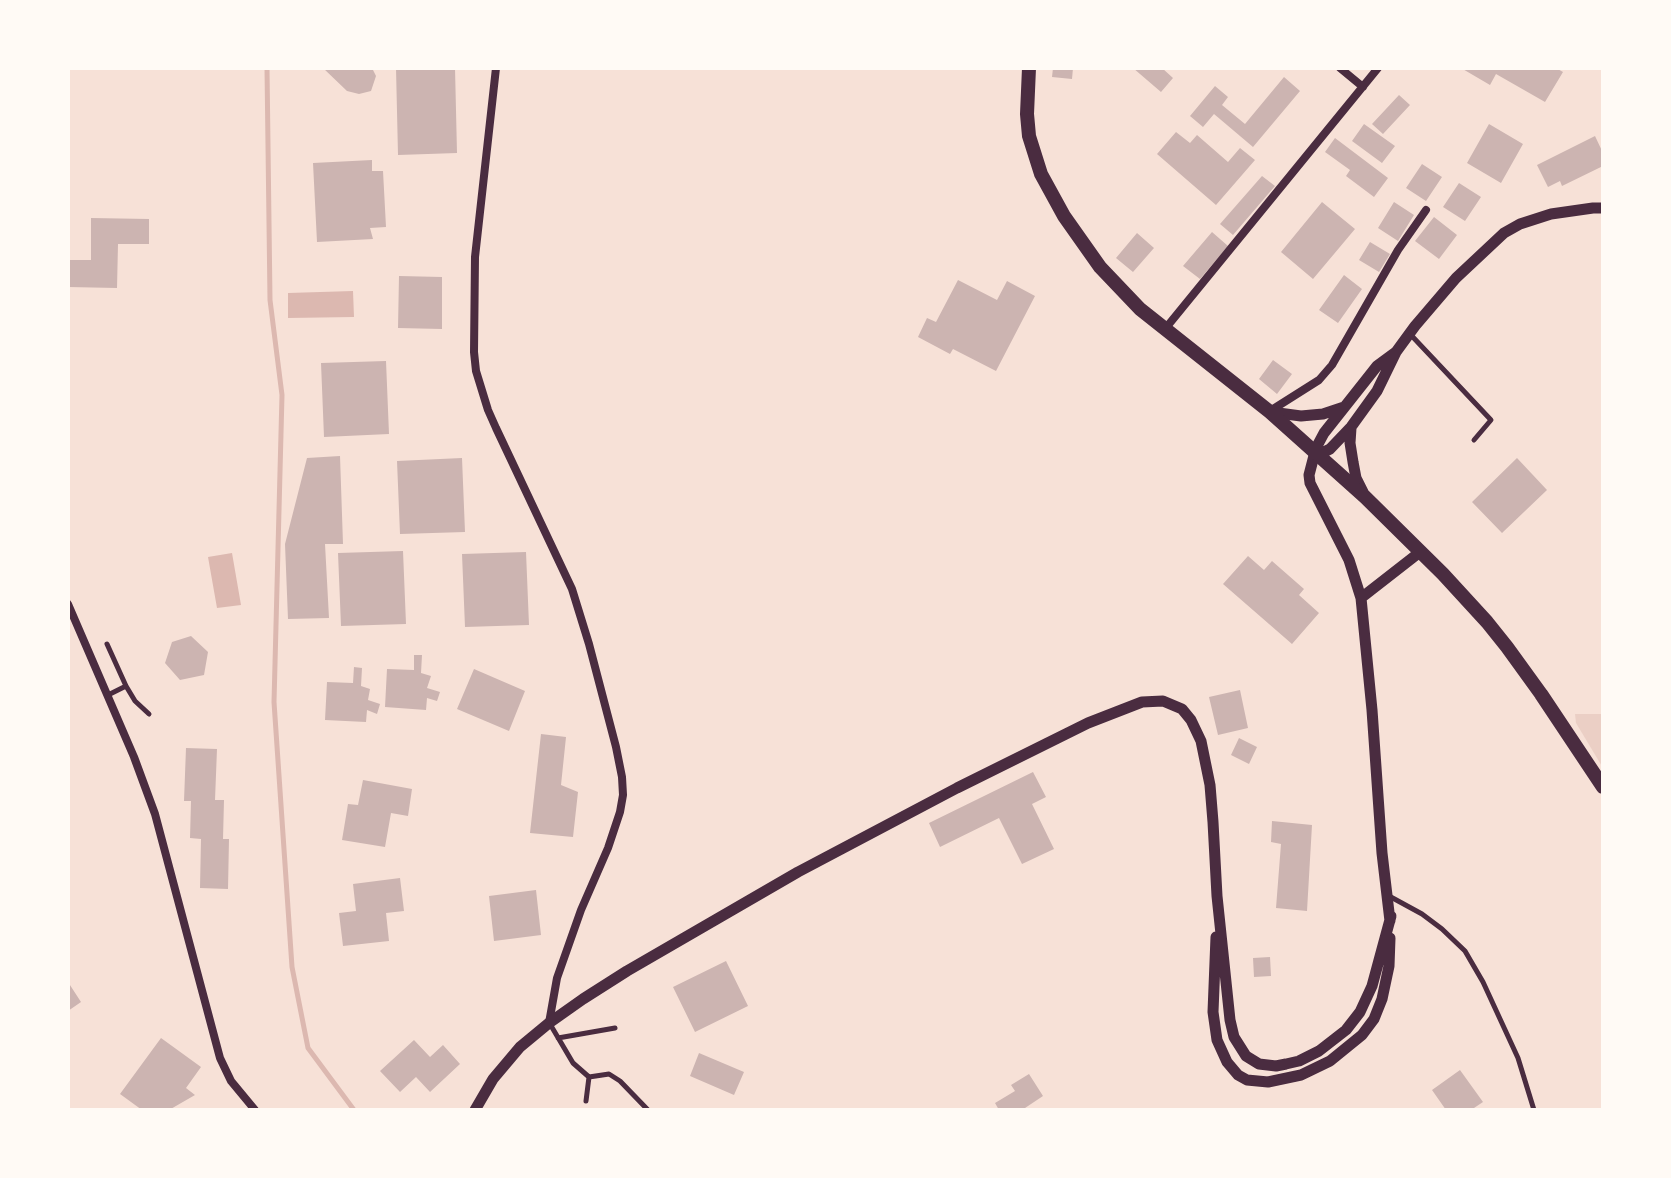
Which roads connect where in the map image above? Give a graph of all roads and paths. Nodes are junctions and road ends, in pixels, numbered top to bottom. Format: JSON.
{"nodes":[{"id":1,"x":496,"y":68,"type":"edge"},
{"id":2,"x":1029,"y":68,"type":"edge"},
{"id":3,"x":1340,"y":68,"type":"edge"},
{"id":4,"x":1378,"y":68,"type":"edge"},
{"id":5,"x":1363,"y":87,"type":"junction"},
{"id":6,"x":1603,"y":208,"type":"edge"},
{"id":7,"x":1426,"y":210,"type":"dead end"},
{"id":8,"x":1165,"y":329,"type":"junction"},
{"id":9,"x":1409,"y":333,"type":"junction"},
{"id":10,"x":1396,"y":352,"type":"junction"},
{"id":11,"x":1344,"y":407,"type":"junction"},
{"id":12,"x":1270,"y":412,"type":"junction"},
{"id":13,"x":1351,"y":427,"type":"junction"},
{"id":14,"x":1474,"y":440,"type":"dead end"},
{"id":15,"x":1315,"y":452,"type":"junction"},
{"id":16,"x":1365,"y":497,"type":"junction"},
{"id":17,"x":1420,"y":552,"type":"junction"},
{"id":18,"x":1361,"y":598,"type":"junction"},
{"id":19,"x":68,"y":604,"type":"edge"},
{"id":20,"x":107,"y":644,"type":"dead end"},
{"id":21,"x":126,"y":686,"type":"junction"},
{"id":22,"x":108,"y":695,"type":"junction"},
{"id":23,"x":149,"y":714,"type":"dead end"},
{"id":24,"x":1603,"y":787,"type":"edge"},
{"id":25,"x":1388,"y":895,"type":"junction"},
{"id":26,"x":1217,"y":896,"type":"junction"},
{"id":27,"x":1391,"y":916,"type":"junction"},
{"id":28,"x":549,"y":1023,"type":"junction"},
{"id":29,"x":615,"y":1028,"type":"dead end"},
{"id":30,"x":558,"y":1038,"type":"junction"},
{"id":31,"x":589,"y":1077,"type":"junction"},
{"id":32,"x":586,"y":1101,"type":"dead end"},
{"id":33,"x":255,"y":1110,"type":"edge"},
{"id":34,"x":475,"y":1110,"type":"edge"},
{"id":35,"x":648,"y":1110,"type":"edge"},
{"id":36,"x":1534,"y":1110,"type":"edge"}],
"edges":[{"from":1,"to":28,"type":"street"},
{"from":2,"to":8,"type":"main road"},
{"from":3,"to":5,"type":"street"},
{"from":4,"to":5,"type":"street"},
{"from":5,"to":8,"type":"street"},
{"from":6,"to":9,"type":"street"},
{"from":7,"to":12,"type":"street"},
{"from":8,"to":12,"type":"main road"},
{"from":9,"to":10,"type":"street"},
{"from":9,"to":14,"type":"lane"},
{"from":10,"to":11,"type":"street"},
{"from":10,"to":13,"type":"street"},
{"from":11,"to":12,"type":"street"},
{"from":11,"to":15,"type":"street"},
{"from":12,"to":15,"type":"main road"},
{"from":13,"to":15,"type":"street"},
{"from":13,"to":16,"type":"street"},
{"from":15,"to":16,"type":"main road"},
{"from":15,"to":18,"type":"street"},
{"from":16,"to":17,"type":"main road"},
{"from":17,"to":18,"type":"street"},
{"from":17,"to":24,"type":"main road"},
{"from":18,"to":25,"type":"street"},
{"from":19,"to":22,"type":"street"},
{"from":20,"to":21,"type":"lane"},
{"from":21,"to":22,"type":"lane"},
{"from":21,"to":23,"type":"lane"},
{"from":22,"to":33,"type":"street"},
{"from":25,"to":27,"type":"street"},
{"from":25,"to":36,"type":"lane"},
{"from":26,"to":27,"type":"street"},
{"from":26,"to":27,"type":"street"},
{"from":26,"to":28,"type":"street"},
{"from":28,"to":30,"type":"lane"},
{"from":28,"to":34,"type":"street"},
{"from":29,"to":30,"type":"lane"},
{"from":30,"to":31,"type":"lane"},
{"from":31,"to":32,"type":"lane"},
{"from":31,"to":35,"type":"lane"}]}
